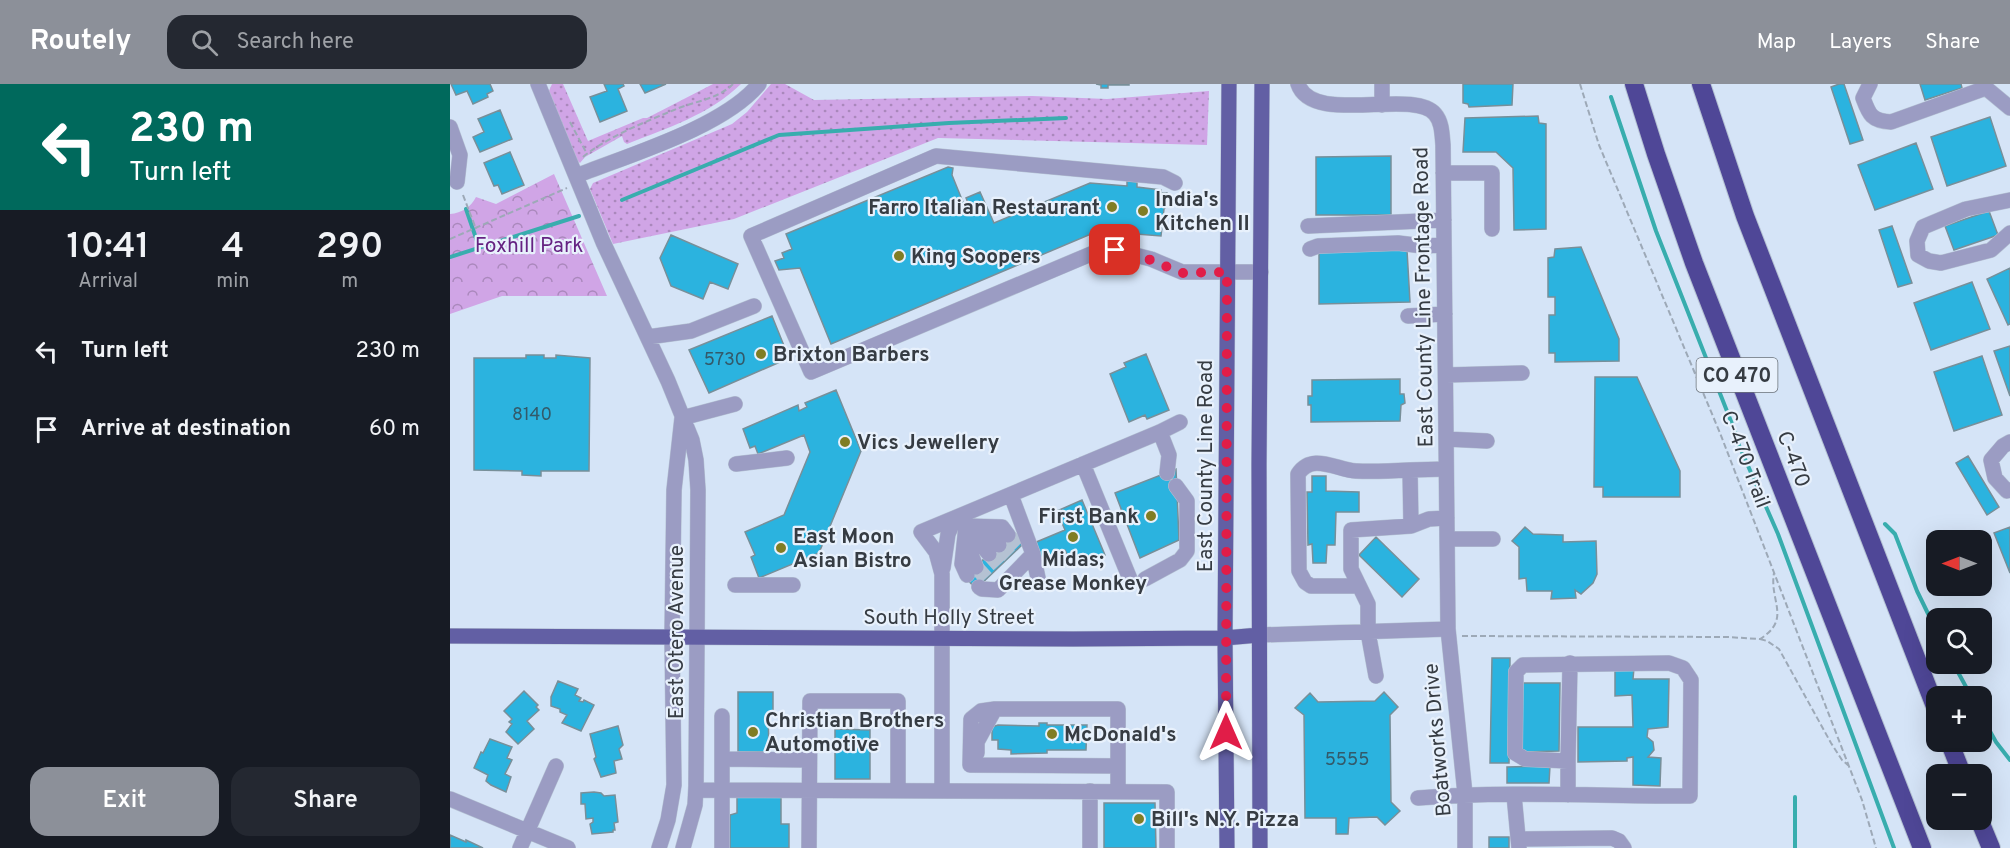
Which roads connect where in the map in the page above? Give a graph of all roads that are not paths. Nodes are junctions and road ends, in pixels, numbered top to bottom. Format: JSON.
{"nodes":[{"id":1,"x":538,"y":84,"type":"edge"},
{"id":2,"x":759,"y":84,"type":"edge"},
{"id":3,"x":1229,"y":84,"type":"edge"},
{"id":4,"x":1262,"y":84,"type":"edge"},
{"id":5,"x":1298,"y":84,"type":"edge"},
{"id":6,"x":1382,"y":84,"type":"edge"},
{"id":7,"x":1634,"y":84,"type":"edge"},
{"id":8,"x":1701,"y":84,"type":"edge"},
{"id":9,"x":1870,"y":84,"type":"edge"},
{"id":10,"x":1986,"y":86,"type":"edge"},
{"id":11,"x":1382,"y":105,"type":"junction"},
{"id":12,"x":2010,"y":108,"type":"edge"},
{"id":13,"x":450,"y":127,"type":"edge"},
{"id":14,"x":1443,"y":173,"type":"junction"},
{"id":15,"x":576,"y":176,"type":"junction"},
{"id":16,"x":457,"y":182,"type":"road end"},
{"id":17,"x":1175,"y":183,"type":"dead end"},
{"id":18,"x":2010,"y":200,"type":"edge"},
{"id":19,"x":1444,"y":220,"type":"junction"},
{"id":20,"x":1308,"y":226,"type":"dead end"},
{"id":21,"x":1492,"y":229,"type":"dead end"},
{"id":22,"x":2010,"y":233,"type":"edge"},
{"id":23,"x":1444,"y":244,"type":"junction"},
{"id":24,"x":1310,"y":249,"type":"dead end"},
{"id":25,"x":1227,"y":272,"type":"junction"},
{"id":26,"x":1261,"y":272,"type":"junction"},
{"id":27,"x":754,"y":306,"type":"dead end"},
{"id":28,"x":1445,"y":314,"type":"junction"},
{"id":29,"x":1408,"y":315,"type":"dead end"},
{"id":30,"x":648,"y":337,"type":"junction"},
{"id":31,"x":1522,"y":373,"type":"dead end"},
{"id":32,"x":1446,"y":375,"type":"junction"},
{"id":33,"x":735,"y":404,"type":"dead end"},
{"id":34,"x":681,"y":418,"type":"junction"},
{"id":35,"x":1180,"y":422,"type":"dead end"},
{"id":36,"x":1160,"y":432,"type":"junction"},
{"id":37,"x":1446,"y":439,"type":"junction"},
{"id":38,"x":1487,"y":441,"type":"dead end"},
{"id":39,"x":2010,"y":442,"type":"edge"},
{"id":40,"x":787,"y":458,"type":"dead end"},
{"id":41,"x":736,"y":464,"type":"dead end"},
{"id":42,"x":1083,"y":464,"type":"junction"},
{"id":43,"x":1446,"y":469,"type":"junction"},
{"id":44,"x":1410,"y":470,"type":"junction"},
{"id":45,"x":1167,"y":472,"type":"dead end"},
{"id":46,"x":1176,"y":486,"type":"dead end"},
{"id":47,"x":2010,"y":490,"type":"edge"},
{"id":48,"x":1011,"y":495,"type":"junction"},
{"id":49,"x":1447,"y":518,"type":"junction"},
{"id":50,"x":963,"y":525,"type":"junction"},
{"id":51,"x":1411,"y":526,"type":"junction"},
{"id":52,"x":1493,"y":538,"type":"dead end"},
{"id":53,"x":1447,"y":539,"type":"junction"},
{"id":54,"x":1016,"y":564,"type":"junction"},
{"id":55,"x":971,"y":571,"type":"tunnel mouth"},
{"id":56,"x":942,"y":574,"type":"junction"},
{"id":57,"x":1038,"y":578,"type":"dead end"},
{"id":58,"x":983,"y":583,"type":"tunnel mouth"},
{"id":59,"x":735,"y":585,"type":"dead end"},
{"id":60,"x":793,"y":585,"type":"dead end"},
{"id":61,"x":1359,"y":586,"type":"junction"},
{"id":62,"x":1448,"y":629,"type":"junction"},
{"id":63,"x":1368,"y":632,"type":"junction"},
{"id":64,"x":1259,"y":635,"type":"junction"},
{"id":65,"x":450,"y":636,"type":"edge"},
{"id":66,"x":672,"y":637,"type":"junction"},
{"id":67,"x":696,"y":637,"type":"junction"},
{"id":68,"x":942,"y":638,"type":"junction"},
{"id":69,"x":1225,"y":638,"type":"junction"},
{"id":70,"x":1570,"y":663,"type":"junction"},
{"id":71,"x":1376,"y":676,"type":"dead end"},
{"id":72,"x":1927,"y":686,"type":"edge"},
{"id":73,"x":722,"y":716,"type":"dead end"},
{"id":74,"x":722,"y":759,"type":"junction"},
{"id":75,"x":809,"y":760,"type":"junction"},
{"id":76,"x":1568,"y":761,"type":"junction"},
{"id":77,"x":556,"y":766,"type":"dead end"},
{"id":78,"x":1118,"y":766,"type":"junction"},
{"id":79,"x":696,"y":790,"type":"junction"},
{"id":80,"x":722,"y":790,"type":"junction"},
{"id":81,"x":809,"y":790,"type":"junction"},
{"id":82,"x":898,"y":790,"type":"junction"},
{"id":83,"x":942,"y":790,"type":"junction"},
{"id":84,"x":1090,"y":791,"type":"junction"},
{"id":85,"x":1118,"y":792,"type":"junction"},
{"id":86,"x":1465,"y":794,"type":"junction"},
{"id":87,"x":1514,"y":795,"type":"junction"},
{"id":88,"x":1568,"y":795,"type":"junction"},
{"id":89,"x":1418,"y":798,"type":"dead end"},
{"id":90,"x":450,"y":799,"type":"edge"},
{"id":91,"x":1984,"y":830,"type":"edge"},
{"id":92,"x":527,"y":831,"type":"junction"},
{"id":93,"x":1519,"y":843,"type":"edge"},
{"id":94,"x":520,"y":848,"type":"edge"},
{"id":95,"x":568,"y":848,"type":"edge"},
{"id":96,"x":659,"y":848,"type":"edge"},
{"id":97,"x":684,"y":848,"type":"edge"},
{"id":98,"x":722,"y":848,"type":"edge"},
{"id":99,"x":809,"y":848,"type":"edge"},
{"id":100,"x":1090,"y":848,"type":"edge"},
{"id":101,"x":1167,"y":848,"type":"edge"},
{"id":102,"x":1227,"y":848,"type":"edge"},
{"id":103,"x":1260,"y":848,"type":"edge"},
{"id":104,"x":1465,"y":848,"type":"edge"},
{"id":105,"x":1624,"y":848,"type":"edge"},
{"id":106,"x":1922,"y":848,"type":"edge"},
{"id":107,"x":1991,"y":848,"type":"edge"}],
"edges":[{"from":1,"to":15,"type":"street","name":"East Otero Avenue"},
{"from":2,"to":15,"type":"street"},
{"from":3,"to":25,"type":"main road","name":"East County Line Road"},
{"from":4,"to":26,"type":"main road"},
{"from":5,"to":11,"type":"street","name":"East County Line Frontage Road"},
{"from":6,"to":11,"type":"street"},
{"from":7,"to":106,"type":"highway","name":"C-470","number":"CO 470"},
{"from":8,"to":72,"type":"highway","name":"C-470","number":"CO 470"},
{"from":9,"to":10,"type":"street"},
{"from":10,"to":12,"type":"street"},
{"from":11,"to":14,"type":"street","name":"East County Line Frontage Road"},
{"from":13,"to":16,"type":"street"},
{"from":14,"to":19,"type":"street","name":"East County Line Frontage Road"},
{"from":14,"to":21,"type":"street"},
{"from":15,"to":30,"type":"street","name":"East Otero Avenue"},
{"from":17,"to":25,"type":"street"},
{"from":18,"to":22,"type":"street"},
{"from":19,"to":20,"type":"street"},
{"from":19,"to":23,"type":"street","name":"East County Line Frontage Road"},
{"from":23,"to":24,"type":"street"},
{"from":23,"to":28,"type":"street","name":"East County Line Frontage Road"},
{"from":25,"to":26,"type":"street"},
{"from":25,"to":69,"type":"main road","name":"East County Line Road"},
{"from":26,"to":64,"type":"main road"},
{"from":27,"to":30,"type":"street"},
{"from":28,"to":29,"type":"street"},
{"from":28,"to":32,"type":"street","name":"East County Line Frontage Road"},
{"from":30,"to":34,"type":"street","name":"East Otero Avenue"},
{"from":31,"to":32,"type":"street"},
{"from":32,"to":37,"type":"street","name":"East County Line Frontage Road"},
{"from":33,"to":34,"type":"street"},
{"from":34,"to":66,"type":"street","name":"East Otero Avenue"},
{"from":34,"to":67,"type":"street","name":"East Otero Avenue"},
{"from":35,"to":36,"type":"street"},
{"from":36,"to":42,"type":"street"},
{"from":36,"to":45,"type":"street"},
{"from":37,"to":38,"type":"street"},
{"from":37,"to":43,"type":"street","name":"East County Line Frontage Road"},
{"from":39,"to":47,"type":"street"},
{"from":40,"to":41,"type":"street"},
{"from":42,"to":46,"type":"street"},
{"from":42,"to":48,"type":"street"},
{"from":43,"to":44,"type":"street"},
{"from":43,"to":49,"type":"street","name":"East County Line Frontage Road"},
{"from":44,"to":51,"type":"street"},
{"from":44,"to":61,"type":"street"},
{"from":48,"to":50,"type":"street"},
{"from":48,"to":54,"type":"street"},
{"from":49,"to":51,"type":"street"},
{"from":49,"to":53,"type":"street","name":"East County Line Frontage Road"},
{"from":50,"to":50,"type":"street"},
{"from":50,"to":55,"type":"street"},
{"from":50,"to":56,"type":"street"},
{"from":50,"to":56,"type":"street"},
{"from":51,"to":61,"type":"street"},
{"from":52,"to":53,"type":"street"},
{"from":53,"to":62,"type":"street","name":"East County Line Frontage Road"},
{"from":54,"to":57,"type":"street"},
{"from":54,"to":58,"type":"street"},
{"from":56,"to":68,"type":"street"},
{"from":59,"to":60,"type":"street"},
{"from":61,"to":63,"type":"street"},
{"from":62,"to":63,"type":"street","name":"South Holly Street"},
{"from":62,"to":86,"type":"street","name":"Boatworks Drive"},
{"from":63,"to":64,"type":"street","name":"South Holly Street"},
{"from":63,"to":71,"type":"street"},
{"from":64,"to":69,"type":"main road","name":"South Holly Street"},
{"from":64,"to":103,"type":"main road"},
{"from":65,"to":66,"type":"main road","name":"South Holly Street"},
{"from":66,"to":67,"type":"main road","name":"South Holly Street"},
{"from":66,"to":96,"type":"street","name":"East Otero Avenue"},
{"from":67,"to":68,"type":"main road","name":"South Holly Street"},
{"from":67,"to":79,"type":"street","name":"East Otero Avenue"},
{"from":68,"to":69,"type":"main road","name":"South Holly Street"},
{"from":68,"to":83,"type":"street"},
{"from":69,"to":102,"type":"main road","name":"East County Line Road"},
{"from":70,"to":76,"type":"street"},
{"from":70,"to":76,"type":"street"},
{"from":70,"to":88,"type":"street"},
{"from":73,"to":74,"type":"street"},
{"from":74,"to":75,"type":"street"},
{"from":74,"to":80,"type":"street"},
{"from":75,"to":81,"type":"street"},
{"from":75,"to":82,"type":"street"},
{"from":76,"to":88,"type":"street"},
{"from":77,"to":92,"type":"street"},
{"from":78,"to":78,"type":"street"},
{"from":78,"to":85,"type":"street"},
{"from":79,"to":80,"type":"street"},
{"from":79,"to":97,"type":"street","name":"East Otero Avenue"},
{"from":80,"to":81,"type":"street"},
{"from":80,"to":98,"type":"street"},
{"from":81,"to":82,"type":"street"},
{"from":81,"to":99,"type":"street"},
{"from":82,"to":83,"type":"street"},
{"from":83,"to":84,"type":"street"},
{"from":84,"to":85,"type":"street"},
{"from":84,"to":100,"type":"street"},
{"from":85,"to":101,"type":"street"},
{"from":86,"to":87,"type":"street"},
{"from":86,"to":89,"type":"street"},
{"from":86,"to":104,"type":"street","name":"Boatworks Drive"},
{"from":87,"to":88,"type":"street"},
{"from":87,"to":93,"type":"street"},
{"from":90,"to":92,"type":"street"},
{"from":91,"to":107,"type":"highway"},
{"from":92,"to":94,"type":"street"},
{"from":92,"to":95,"type":"street"},
{"from":93,"to":105,"type":"street"}]}
